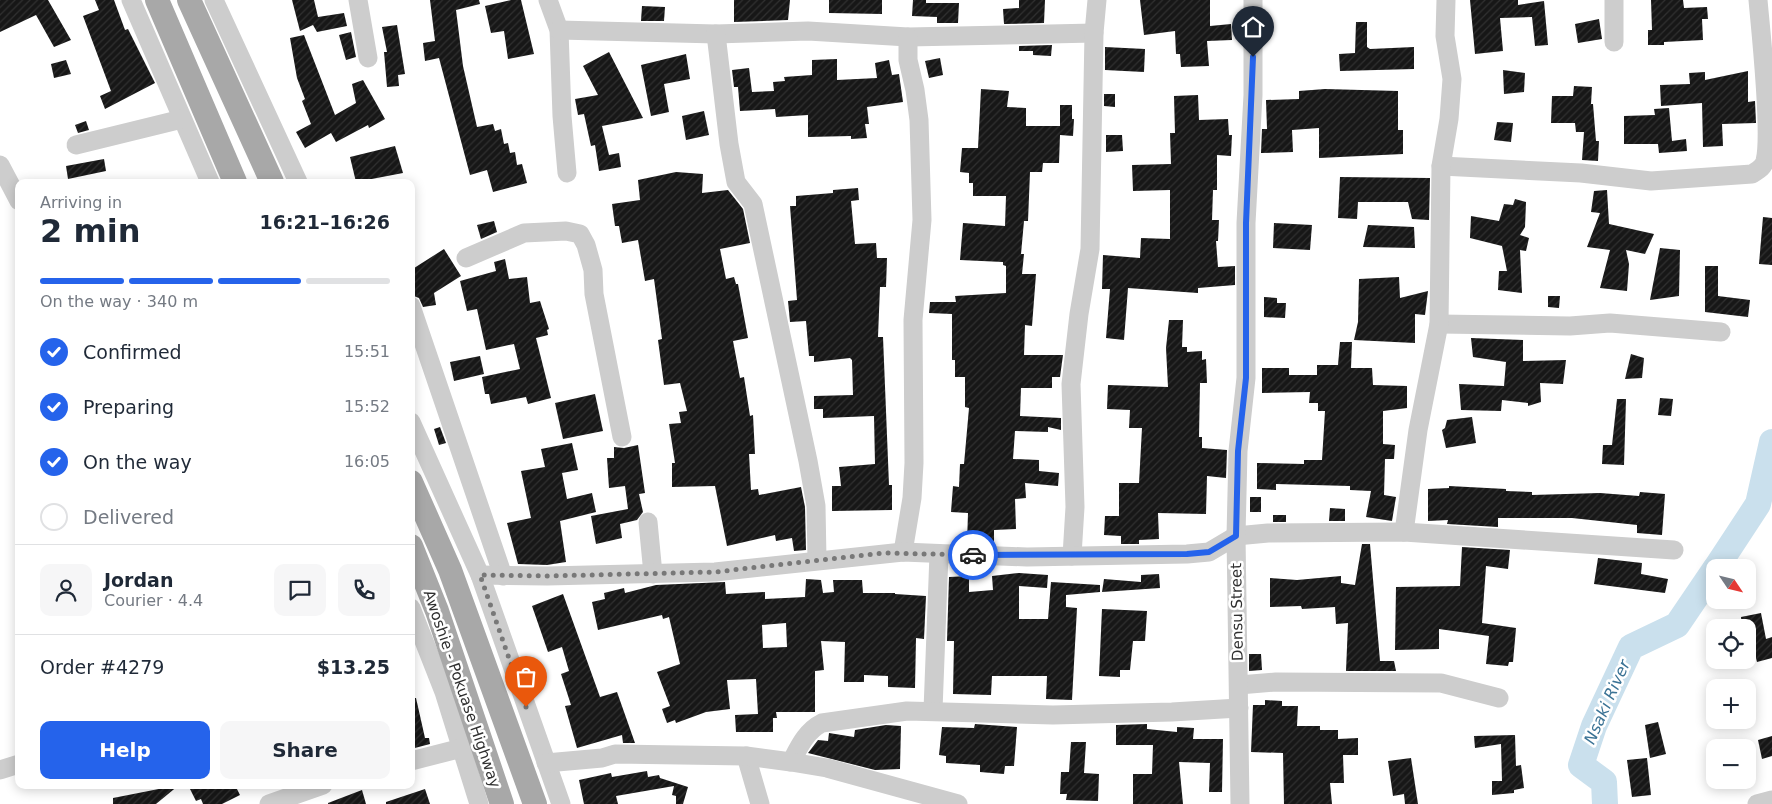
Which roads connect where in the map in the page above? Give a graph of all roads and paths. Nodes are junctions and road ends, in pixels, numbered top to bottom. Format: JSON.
{"nodes":[{"id":1,"x":131,"y":0,"type":"edge"},
{"id":2,"x":157,"y":0,"type":"edge"},
{"id":3,"x":189,"y":0,"type":"edge"},
{"id":4,"x":214,"y":0,"type":"edge"},
{"id":5,"x":358,"y":0,"type":"edge"},
{"id":6,"x":548,"y":0,"type":"edge"},
{"id":7,"x":1097,"y":0,"type":"edge"},
{"id":8,"x":1253,"y":0,"type":"edge"},
{"id":9,"x":1446,"y":0,"type":"edge"},
{"id":10,"x":1614,"y":0,"type":"edge"},
{"id":11,"x":1758,"y":0,"type":"edge"},
{"id":12,"x":559,"y":30,"type":"junction"},
{"id":13,"x":1094,"y":33,"type":"junction"},
{"id":14,"x":716,"y":34,"type":"junction"},
{"id":15,"x":908,"y":37,"type":"junction"},
{"id":16,"x":1614,"y":42,"type":"dead end"},
{"id":17,"x":368,"y":58,"type":"dead end"},
{"id":18,"x":182,"y":119,"type":"junction"},
{"id":19,"x":76,"y":145,"type":"dead end"},
{"id":20,"x":0,"y":165,"type":"edge"},
{"id":21,"x":1441,"y":166,"type":"junction"},
{"id":22,"x":567,"y":173,"type":"dead end"},
{"id":23,"x":209,"y":179,"type":"edge"},
{"id":24,"x":234,"y":179,"type":"edge"},
{"id":25,"x":271,"y":179,"type":"edge"},
{"id":26,"x":297,"y":179,"type":"edge"},
{"id":27,"x":15,"y":194,"type":"edge"},
{"id":28,"x":466,"y":258,"type":"dead end"},
{"id":29,"x":415,"y":318,"type":"edge"},
{"id":30,"x":1439,"y":324,"type":"junction"},
{"id":31,"x":1721,"y":332,"type":"dead end"},
{"id":32,"x":415,"y":431,"type":"edge"},
{"id":33,"x":622,"y":436,"type":"dead end"},
{"id":34,"x":415,"y":491,"type":"edge"},
{"id":35,"x":648,"y":522,"type":"dead end"},
{"id":36,"x":1404,"y":532,"type":"junction"},
{"id":37,"x":1236,"y":536,"type":"junction"},
{"id":38,"x":1674,"y":550,"type":"dead end"},
{"id":39,"x":903,"y":552,"type":"junction"},
{"id":40,"x":939,"y":554,"type":"junction"},
{"id":41,"x":415,"y":556,"type":"edge"},
{"id":42,"x":1072,"y":556,"type":"junction"},
{"id":43,"x":817,"y":559,"type":"junction"},
{"id":44,"x":653,"y":574,"type":"junction"},
{"id":45,"x":480,"y":575,"type":"junction"},
{"id":46,"x":503,"y":576,"type":"junction"},
{"id":47,"x":415,"y":619,"type":"edge"},
{"id":48,"x":1239,"y":685,"type":"junction"},
{"id":49,"x":1498,"y":698,"type":"dead end"},
{"id":50,"x":1238,"y":708,"type":"junction"},
{"id":51,"x":933,"y":710,"type":"junction"},
{"id":52,"x":462,"y":748,"type":"junction"},
{"id":53,"x":746,"y":756,"type":"junction"},
{"id":54,"x":415,"y":761,"type":"edge"},
{"id":55,"x":791,"y":762,"type":"junction"},
{"id":56,"x":546,"y":763,"type":"junction"},
{"id":57,"x":15,"y":765,"type":"edge"},
{"id":58,"x":0,"y":770,"type":"edge"},
{"id":59,"x":312,"y":789,"type":"edge"},
{"id":60,"x":1772,"y":800,"type":"edge"},
{"id":61,"x":269,"y":804,"type":"edge"},
{"id":62,"x":480,"y":804,"type":"edge"},
{"id":63,"x":502,"y":804,"type":"edge"},
{"id":64,"x":535,"y":804,"type":"edge"},
{"id":65,"x":561,"y":804,"type":"edge"},
{"id":66,"x":760,"y":804,"type":"edge"},
{"id":67,"x":957,"y":804,"type":"edge"},
{"id":68,"x":1240,"y":804,"type":"edge"},
{"id":69,"x":1757,"y":804,"type":"edge"}],
"edges":[{"from":1,"to":18,"type":"street"},
{"from":2,"to":24,"type":"main road"},
{"from":3,"to":25,"type":"main road"},
{"from":4,"to":26,"type":"street"},
{"from":5,"to":17,"type":"street"},
{"from":6,"to":12,"type":"street"},
{"from":7,"to":13,"type":"street"},
{"from":8,"to":37,"type":"street","name":"Densu Street"},
{"from":9,"to":21,"type":"street"},
{"from":10,"to":16,"type":"street"},
{"from":11,"to":21,"type":"street"},
{"from":12,"to":14,"type":"street"},
{"from":12,"to":22,"type":"street"},
{"from":13,"to":15,"type":"street"},
{"from":13,"to":42,"type":"street"},
{"from":14,"to":15,"type":"street"},
{"from":14,"to":43,"type":"street"},
{"from":15,"to":39,"type":"street"},
{"from":18,"to":19,"type":"street"},
{"from":18,"to":23,"type":"street"},
{"from":20,"to":27,"type":"street"},
{"from":21,"to":30,"type":"street"},
{"from":28,"to":33,"type":"street"},
{"from":29,"to":46,"type":"street"},
{"from":30,"to":31,"type":"street"},
{"from":30,"to":36,"type":"street"},
{"from":32,"to":45,"type":"street"},
{"from":34,"to":64,"type":"main road","name":"Awoshie - Pokuase Highway"},
{"from":35,"to":44,"type":"street"},
{"from":36,"to":37,"type":"street"},
{"from":36,"to":38,"type":"street"},
{"from":37,"to":42,"type":"street"},
{"from":37,"to":48,"type":"street","name":"Densu Street"},
{"from":39,"to":40,"type":"street"},
{"from":39,"to":43,"type":"street"},
{"from":40,"to":42,"type":"street"},
{"from":40,"to":51,"type":"street"},
{"from":41,"to":63,"type":"main road","name":"Awoshie - Pokuase Highway"},
{"from":43,"to":44,"type":"street"},
{"from":44,"to":46,"type":"street"},
{"from":45,"to":46,"type":"street"},
{"from":45,"to":56,"type":"street"},
{"from":47,"to":52,"type":"street"},
{"from":48,"to":49,"type":"street"},
{"from":48,"to":50,"type":"street","name":"Densu Street"},
{"from":50,"to":51,"type":"street"},
{"from":50,"to":68,"type":"street","name":"Densu Street"},
{"from":51,"to":55,"type":"street"},
{"from":52,"to":54,"type":"street"},
{"from":52,"to":62,"type":"street"},
{"from":53,"to":55,"type":"street"},
{"from":53,"to":56,"type":"street"},
{"from":53,"to":66,"type":"street"},
{"from":55,"to":67,"type":"street"},
{"from":56,"to":65,"type":"street"},
{"from":57,"to":58,"type":"street"},
{"from":59,"to":61,"type":"street"},
{"from":60,"to":69,"type":"street"}]}
